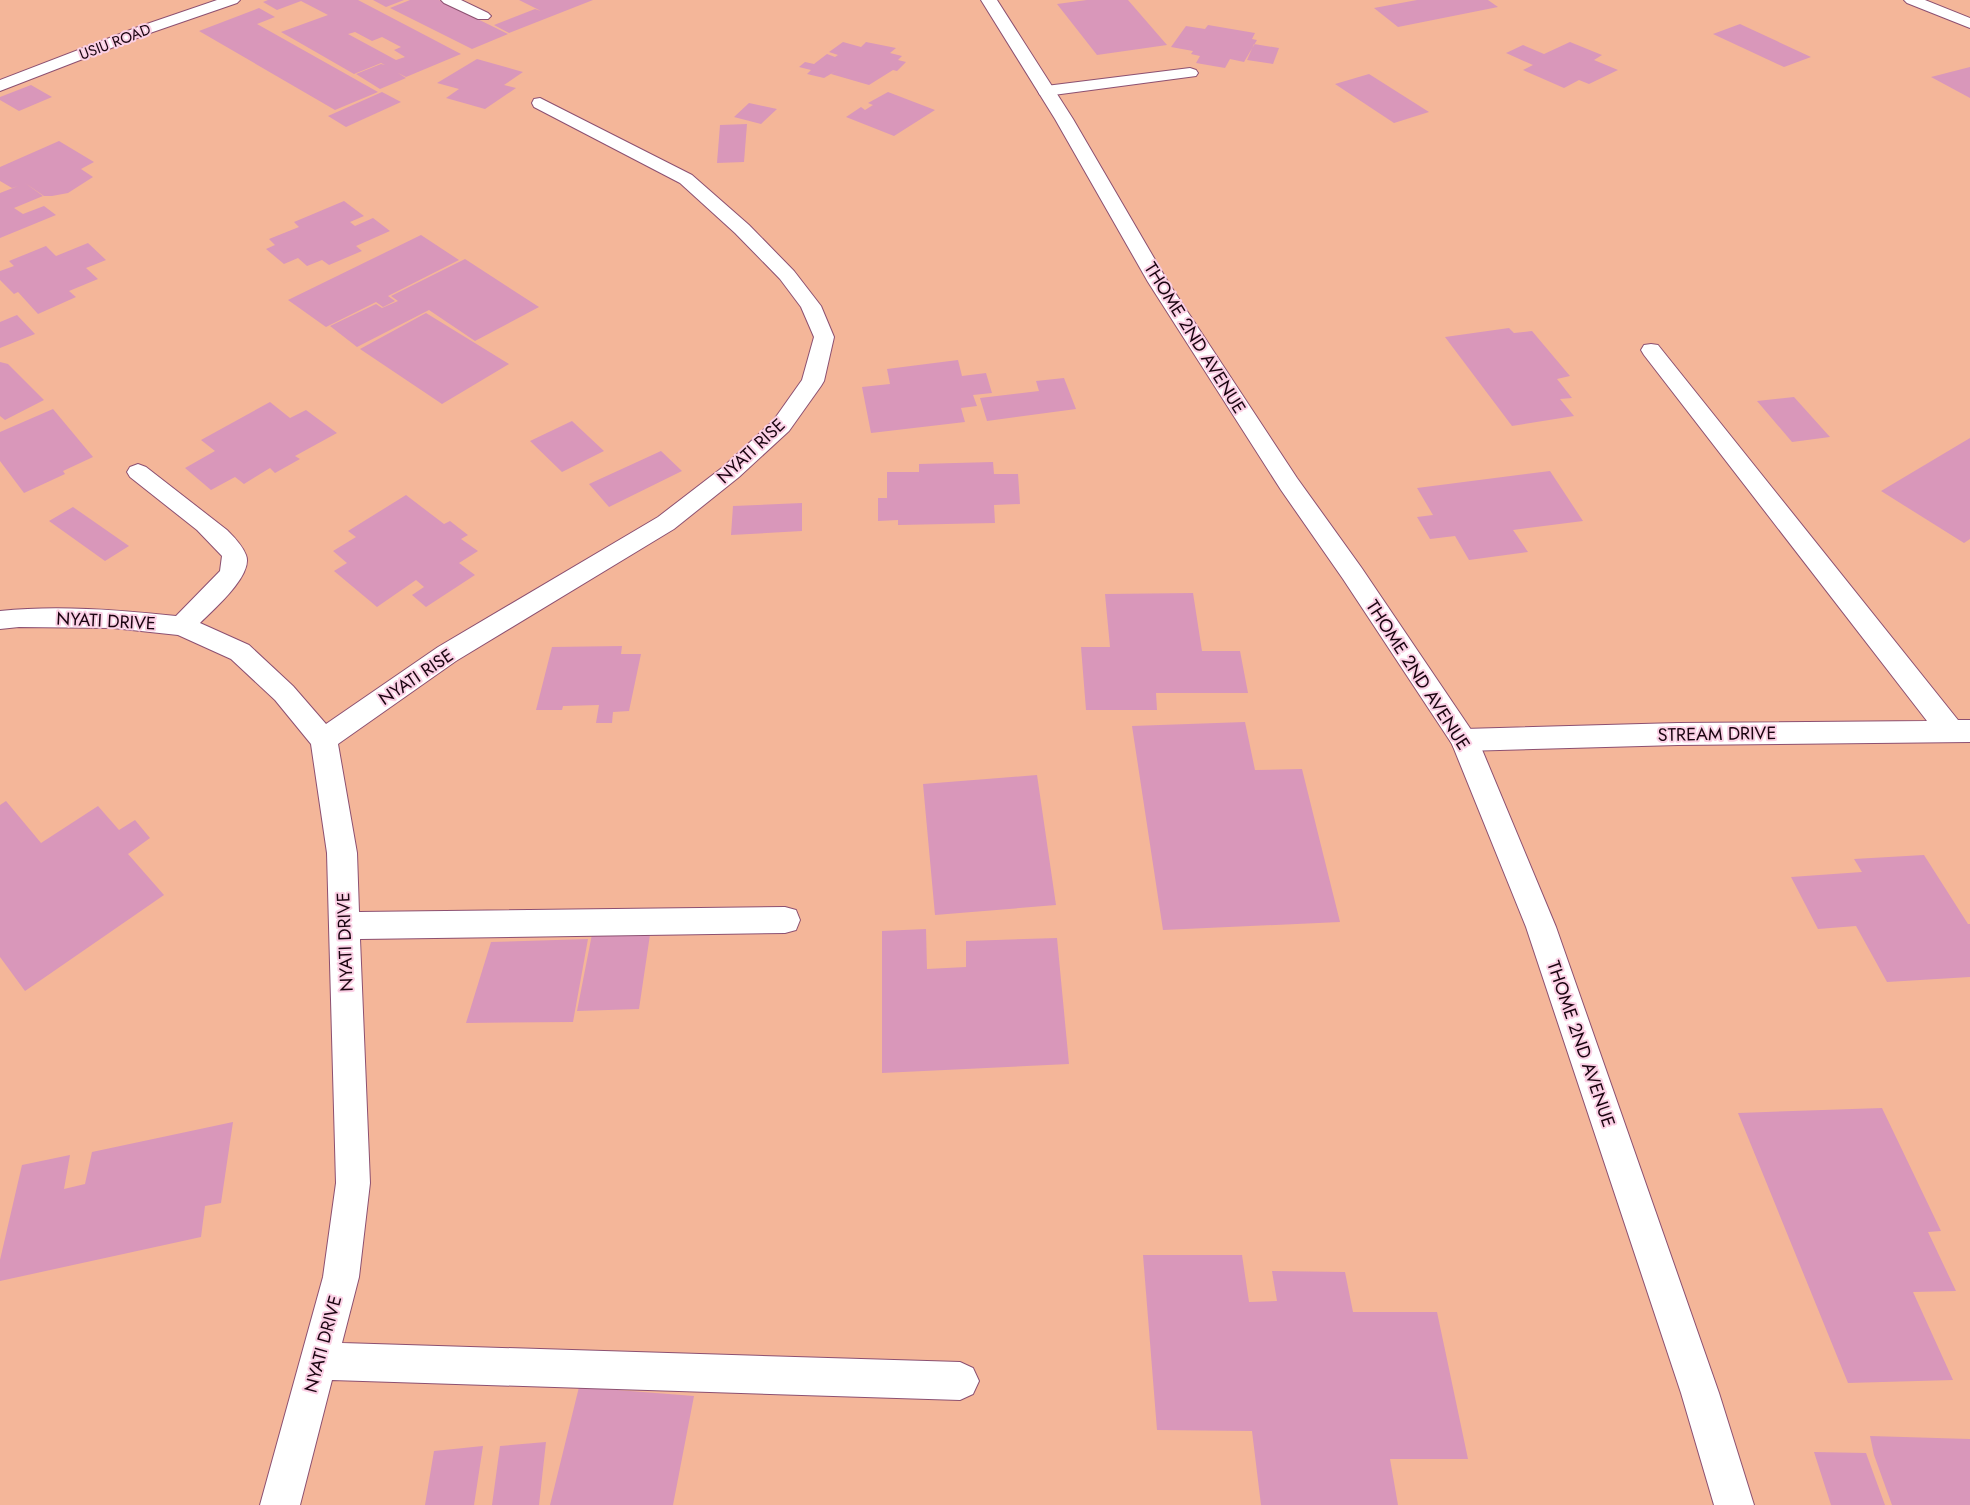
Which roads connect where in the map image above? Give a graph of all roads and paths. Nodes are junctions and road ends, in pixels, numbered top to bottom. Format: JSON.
{"nodes":[{"id":1,"x":232,"y":0,"type":"edge"},
{"id":2,"x":449,"y":0,"type":"edge"},
{"id":3,"x":989,"y":0,"type":"edge"},
{"id":4,"x":1912,"y":0,"type":"edge"},
{"id":5,"x":483,"y":16,"type":"dead end"},
{"id":6,"x":1970,"y":23,"type":"edge"},
{"id":7,"x":1190,"y":73,"type":"dead end"},
{"id":8,"x":0,"y":86,"type":"edge"},
{"id":9,"x":1046,"y":91,"type":"junction"},
{"id":10,"x":540,"y":103,"type":"dead end"},
{"id":11,"x":1651,"y":350,"type":"dead end"},
{"id":12,"x":138,"y":472,"type":"dead end"},
{"id":13,"x":0,"y":620,"type":"edge"},
{"id":14,"x":182,"y":626,"type":"junction"},
{"id":15,"x":1960,"y":731,"type":"edge"},
{"id":16,"x":324,"y":740,"type":"junction"},
{"id":17,"x":1464,"y":740,"type":"junction"},
{"id":18,"x":785,"y":920,"type":"dead end"},
{"id":19,"x":344,"y":926,"type":"junction"},
{"id":20,"x":318,"y":1362,"type":"junction"},
{"id":21,"x":960,"y":1380,"type":"dead end"},
{"id":22,"x":280,"y":1505,"type":"edge"},
{"id":23,"x":1734,"y":1505,"type":"edge"}],
"edges":[{"from":1,"to":8,"type":"street","name":"USIU ROAD"},
{"from":2,"to":5,"type":"street"},
{"from":3,"to":9,"type":"street","name":"THOME 2ND AVENUE"},
{"from":4,"to":6,"type":"street"},
{"from":7,"to":9,"type":"street"},
{"from":9,"to":17,"type":"street","name":"THOME 2ND AVENUE"},
{"from":10,"to":16,"type":"street","name":"NYATI RISE"},
{"from":11,"to":15,"type":"street"},
{"from":12,"to":14,"type":"street"},
{"from":13,"to":14,"type":"street","name":"NYATI DRIVE"},
{"from":14,"to":16,"type":"street","name":"NYATI DRIVE"},
{"from":15,"to":17,"type":"street","name":"STREAM DRIVE"},
{"from":16,"to":19,"type":"street","name":"NYATI DRIVE"},
{"from":17,"to":23,"type":"street","name":"THOME 2ND AVENUE"},
{"from":18,"to":19,"type":"street"},
{"from":19,"to":20,"type":"street","name":"NYATI DRIVE"},
{"from":20,"to":21,"type":"street"},
{"from":20,"to":22,"type":"street","name":"NYATI DRIVE"}]}
